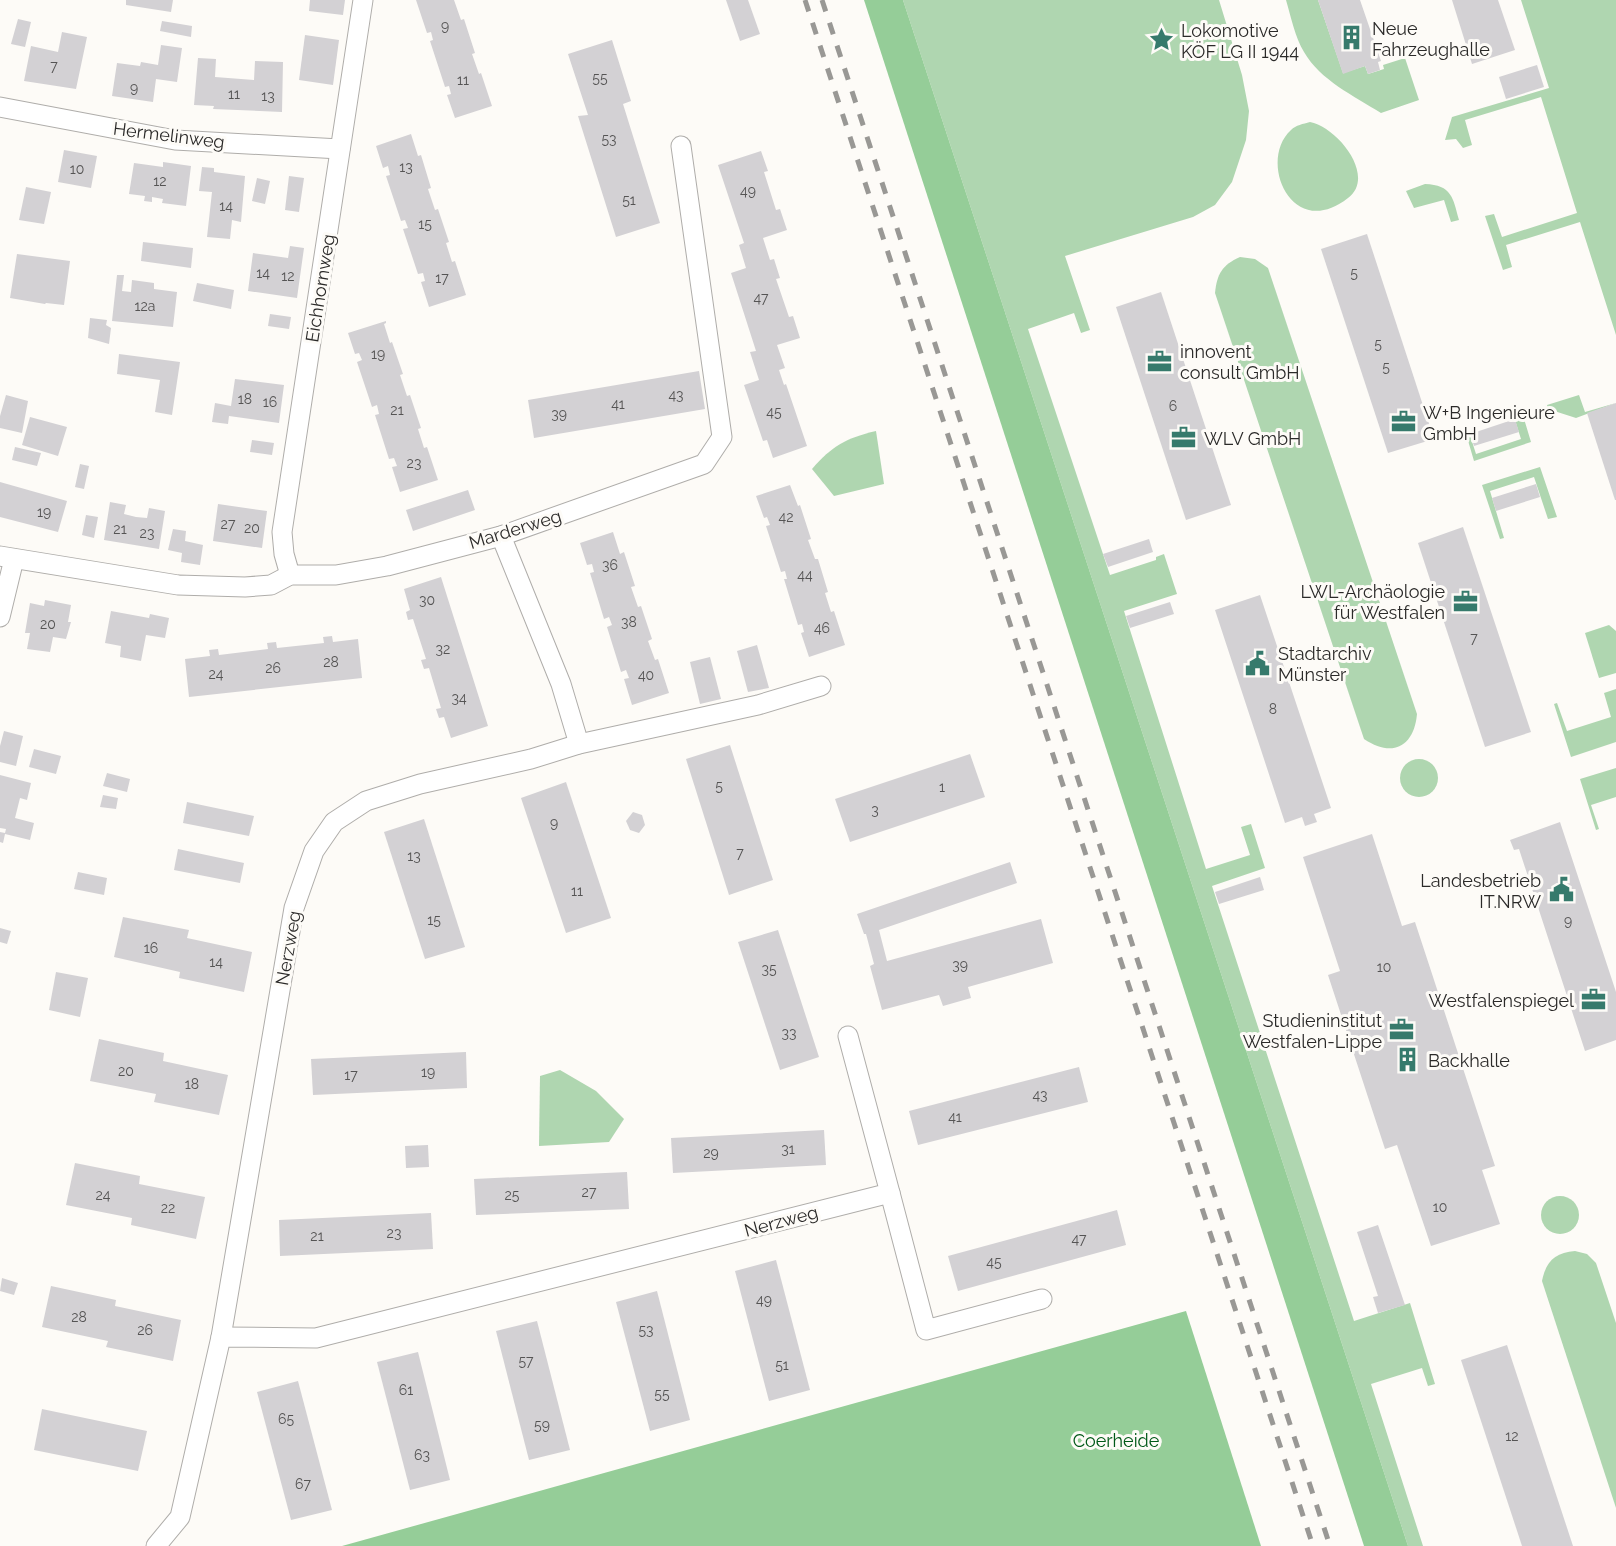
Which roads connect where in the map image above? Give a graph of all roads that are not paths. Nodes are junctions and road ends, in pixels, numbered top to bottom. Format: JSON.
{"nodes":[{"id":1,"x":363,"y":0,"type":"edge"},
{"id":2,"x":0,"y":107,"type":"edge"},
{"id":3,"x":681,"y":146,"type":"dead end"},
{"id":4,"x":340,"y":149,"type":"junction"},
{"id":5,"x":501,"y":536,"type":"junction"},
{"id":6,"x":7,"y":558,"type":"edge"},
{"id":7,"x":290,"y":575,"type":"junction"},
{"id":8,"x":0,"y":617,"type":"edge"},
{"id":9,"x":821,"y":685,"type":"dead end"},
{"id":10,"x":579,"y":744,"type":"junction"},
{"id":11,"x":848,"y":1036,"type":"dead end"},
{"id":12,"x":890,"y":1193,"type":"junction"},
{"id":13,"x":1042,"y":1299,"type":"dead end"},
{"id":14,"x":221,"y":1337,"type":"junction"},
{"id":15,"x":156,"y":1546,"type":"edge"}],
"edges":[{"from":1,"to":4,"type":"street","name":"Eichhornweg"},
{"from":2,"to":4,"type":"street","name":"Hermelinweg"},
{"from":3,"to":5,"type":"street","name":"Marderweg"},
{"from":4,"to":7,"type":"street","name":"Eichhornweg"},
{"from":5,"to":7,"type":"street","name":"Marderweg"},
{"from":5,"to":10,"type":"street"},
{"from":6,"to":7,"type":"street","name":"Marderweg"},
{"from":6,"to":8,"type":"street"},
{"from":9,"to":10,"type":"street","name":"Nerzweg"},
{"from":10,"to":14,"type":"street","name":"Nerzweg"},
{"from":11,"to":12,"type":"street"},
{"from":12,"to":13,"type":"street"},
{"from":12,"to":14,"type":"street","name":"Nerzweg"},
{"from":14,"to":15,"type":"street","name":"Nerzweg"}]}
